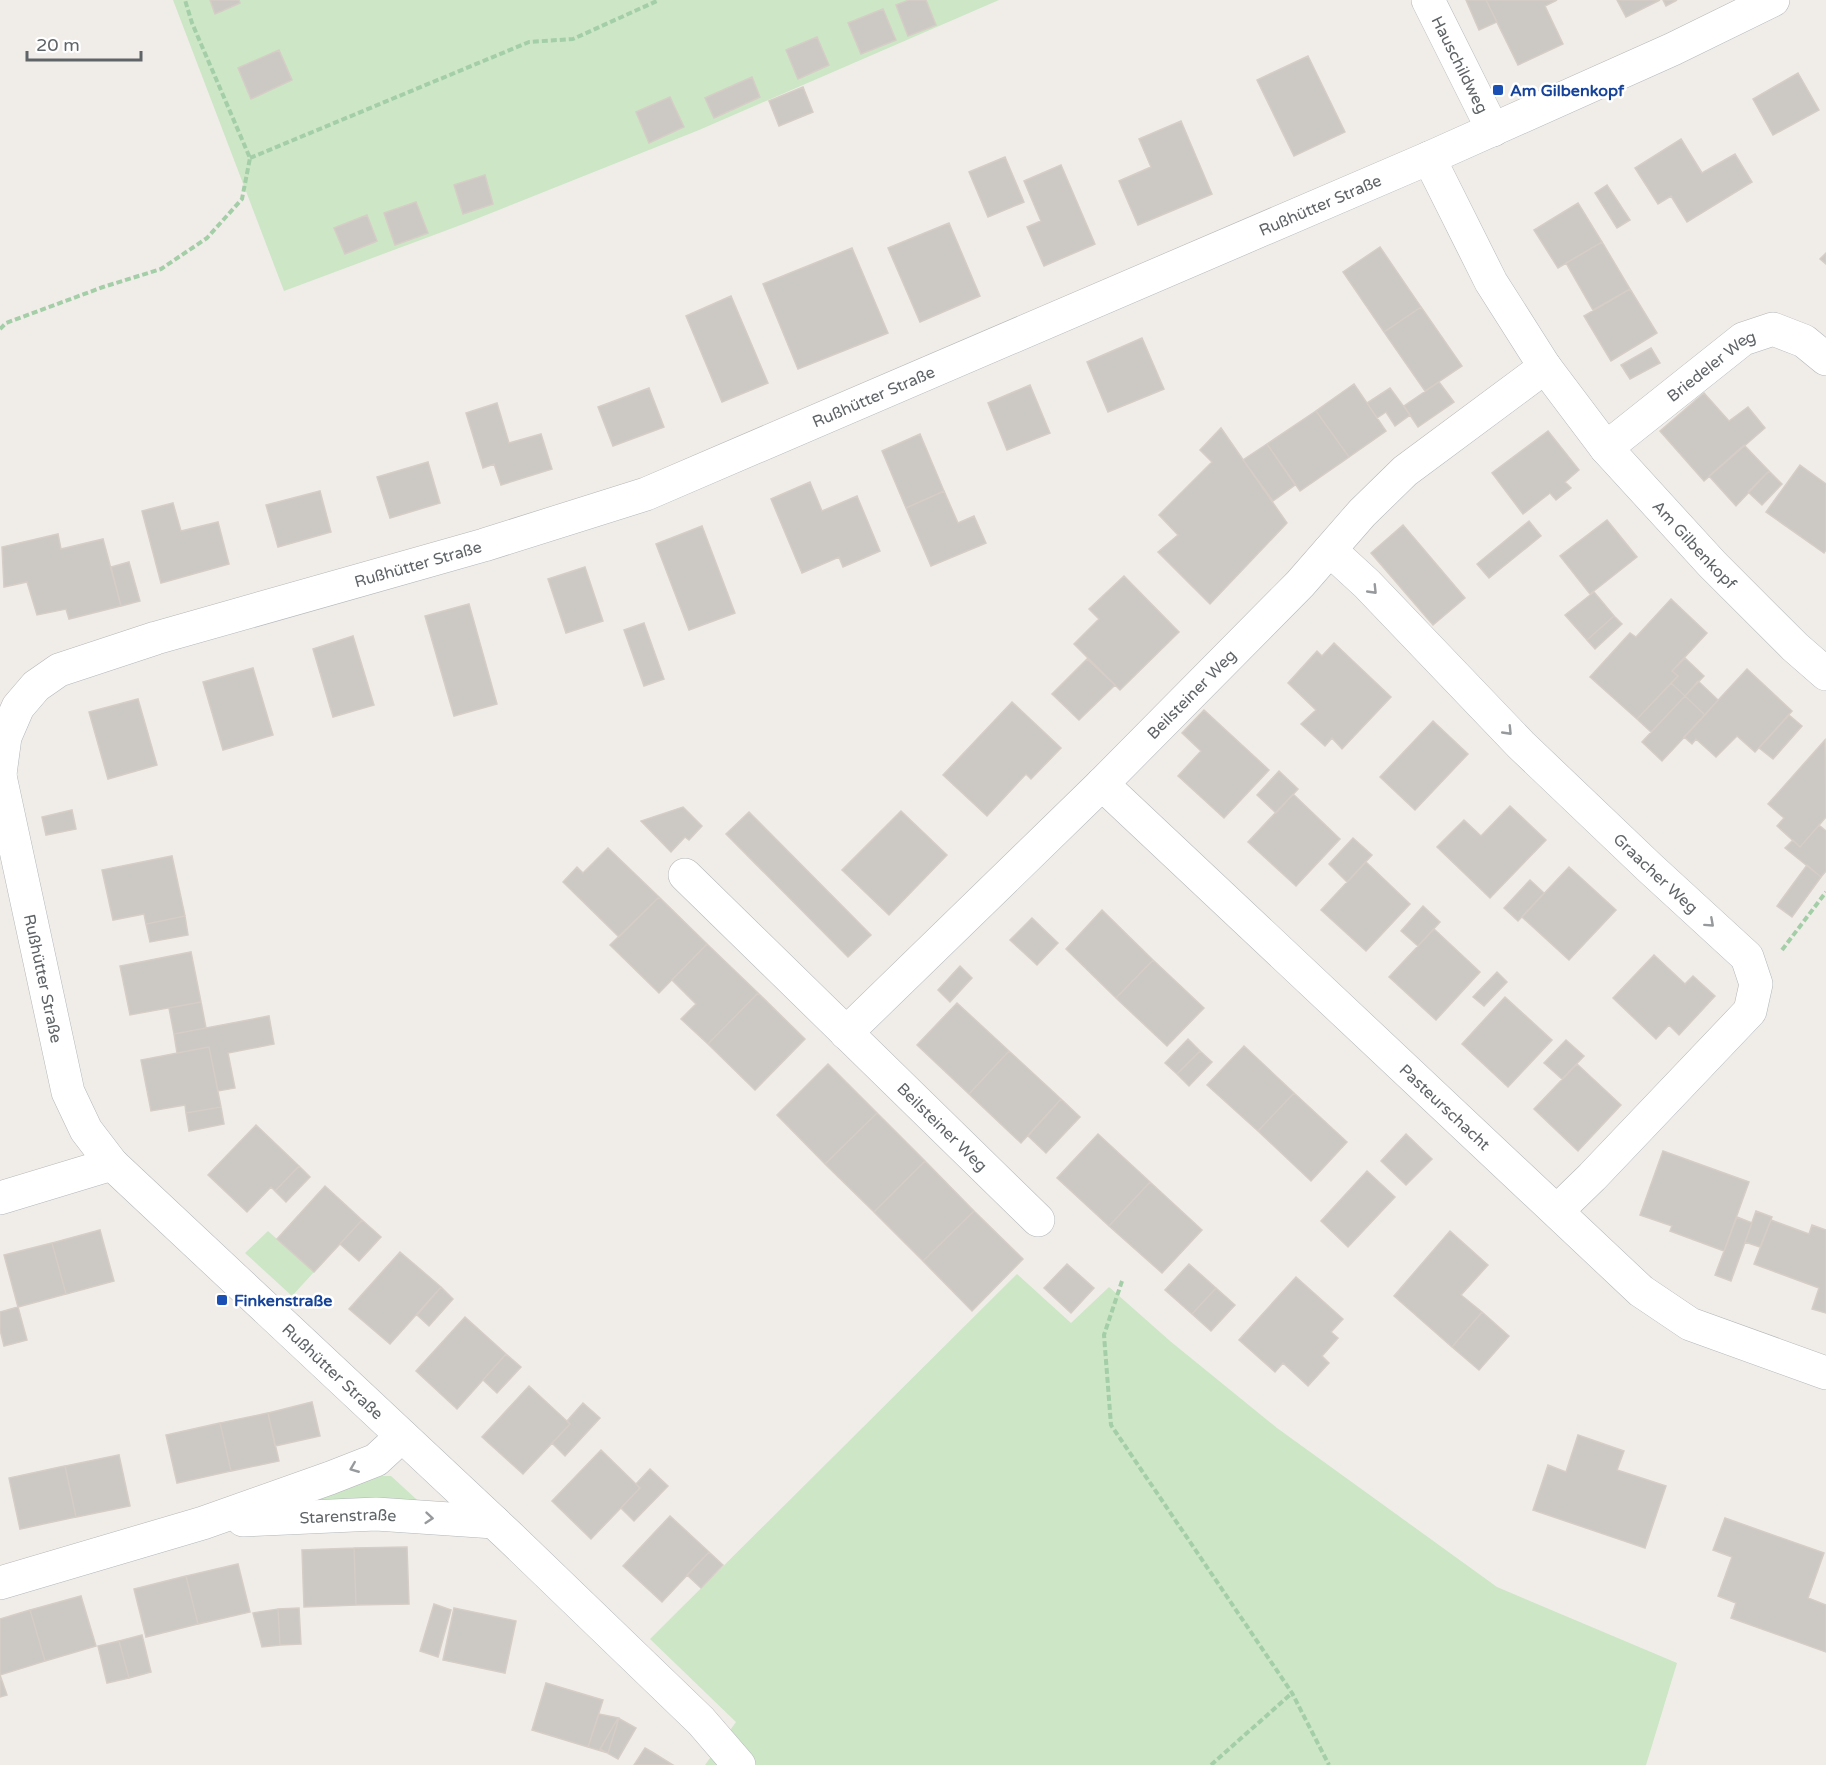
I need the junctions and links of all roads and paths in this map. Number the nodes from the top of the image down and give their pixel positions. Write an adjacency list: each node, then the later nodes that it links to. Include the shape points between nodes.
1 (185, 0): 6 (path)
2 (659, 0): 6 (path, via 573,39 529,42)
3 (1428, 0): 5 (street, Hauschildweg)
4 (1773, 0): 5 (street, Rußhütter Straße)
5 (1493, 130): 7 (street, Rußhütter Straße)
6 (250, 158): 8 (path, via 242,199 207,238 161,269 103,286 6,323)
7 (1429, 158): 10 (street, Am Gilbenkopf, via 1491,282); 14 (street, Rußhütter Straße, via 646,494 484,545 115,650 59,670)
8 (0, 329)
9 (1826, 359): 11 (street, Briedeler Weg, via 1804,341 1773,329 1743,339)
10 (1545, 367): 11 (street, Am Gilbenkopf); 12 (street, Beilsteiner Weg, via 1405,471)
11 (1606, 448): 13 (street, Am Gilbenkopf, via 1712,564)
12 (1330, 550): 16 (street, Beilsteiner Weg); 19 (street, Graacher Weg, one-way to 19, via 1521,745 1747,957)
13 (1826, 674)
14 (9, 706): 15 (street, Rußhütter Straße)
15 (0, 775): 21 (street, Rußhütter Straße, via 68,1092 86,1130)
16 (1102, 784): 20 (street, Beilsteiner Weg); 23 (street, Pasteurschacht)
17 (685, 875): 20 (street, Beilsteiner Weg)
18 (1826, 892): 19 (path)
19 (1753, 997): 23 (street)
20 (846, 1033): 24 (street, Beilsteiner Weg)
21 (112, 1164): 22 (street); 27 (street, Rußhütter Straße)
22 (0, 1198)
23 (1557, 1211): 26 (street, Pasteurschacht, via 1641,1291 1690,1324)
24 (1038, 1220)
25 (1122, 1281): 31 (path, via 1104,1335 1111,1425)
26 (1826, 1373)
27 (402, 1436): 28 (street, Rußhütter Straße); 29 (street, Starenstraße, one-way to 29, via 376,1460)
28 (494, 1522): 29 (street, Starenstraße, one-way to 28, via 376,1515); 32 (street, Rußhütter Straße, via 701,1721)
29 (203, 1523): 30 (street, Starenstraße)
30 (0, 1583)
31 (1292, 1693): 33 (path); 34 (path)
32 (739, 1765)
33 (1211, 1765)
34 (1329, 1765)

